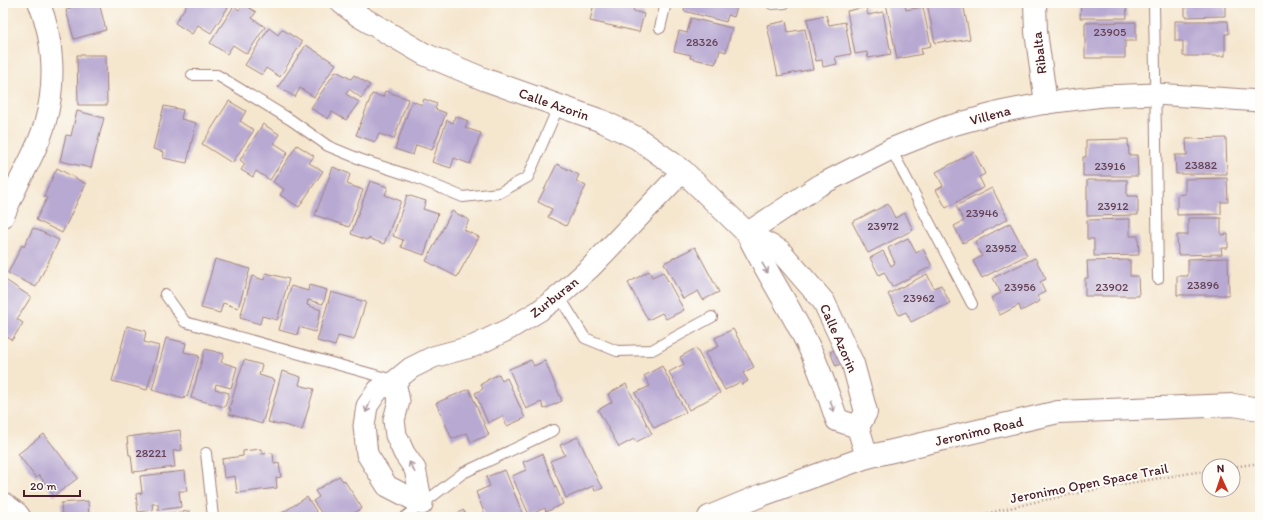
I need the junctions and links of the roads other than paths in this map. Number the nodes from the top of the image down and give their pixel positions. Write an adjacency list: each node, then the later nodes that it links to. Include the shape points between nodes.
1 (39, 3): 16 (street, via 46,19 52,65 51,91 41,135)
2 (342, 3): 13 (street, Calle Azorin, via 424,54 486,80)
3 (666, 3): 8 (lane)
4 (785, 3): 7 (lane)
5 (1035, 3): 12 (street, Ribalta, via 1036,32)
6 (1154, 3): 10 (lane)
7 (772, 4)
8 (660, 28)
9 (192, 75): 13 (lane, via 218,75 328,146 463,197 499,193 528,176)
10 (1156, 94): 11 (street, Villena); 12 (street, Villena, via 1103,96); 18 (lane)
11 (1260, 101)
12 (1046, 103): 14 (street, Villena, via 946,127)
13 (559, 105): 15 (street, Calle Azorin, via 602,121 637,138)
14 (892, 149): 17 (street, Villena, via 820,185); 21 (lane)
15 (682, 171): 17 (street, Calle Azorin); 20 (street, Zurburan, via 591,267)
16 (3, 217)
17 (748, 234): 23 (street, Calle Azorin, via 780,251 824,302); 24 (street, Calle Azorin, one-way to 24)
18 (1158, 278)
19 (165, 294): 25 (lane, via 185,322)
20 (559, 296): 22 (lane, via 585,338 617,351 652,350); 25 (street, Zurburan, via 509,329 474,346 432,357 411,368)
21 (972, 304)
22 (712, 317)
23 (834, 323): 24 (street); 27 (street, Calle Azorin, via 853,364 866,412)
24 (805, 338): 27 (street, Calle Azorin, one-way to 27, via 837,420)
25 (395, 381): 32 (street, one-way to 25, via 415,469 396,435 394,420 399,401); 32 (street, Zurburan, one-way to 32, via 378,390 367,406 364,426 367,454 388,486)
26 (1260, 409): 30 (street, Jeronimo Road, via 1233,405 1058,412)
27 (858, 427): 30 (street)
28 (554, 430): 32 (lane, via 463,472)
29 (206, 453): 34 (lane)
30 (867, 457): 36 (street, Jeronimo Road)
31 (3, 503): 33 (street)
32 (422, 504): 35 (lane)
33 (20, 517)
34 (213, 517)
35 (405, 517)
36 (709, 517)

